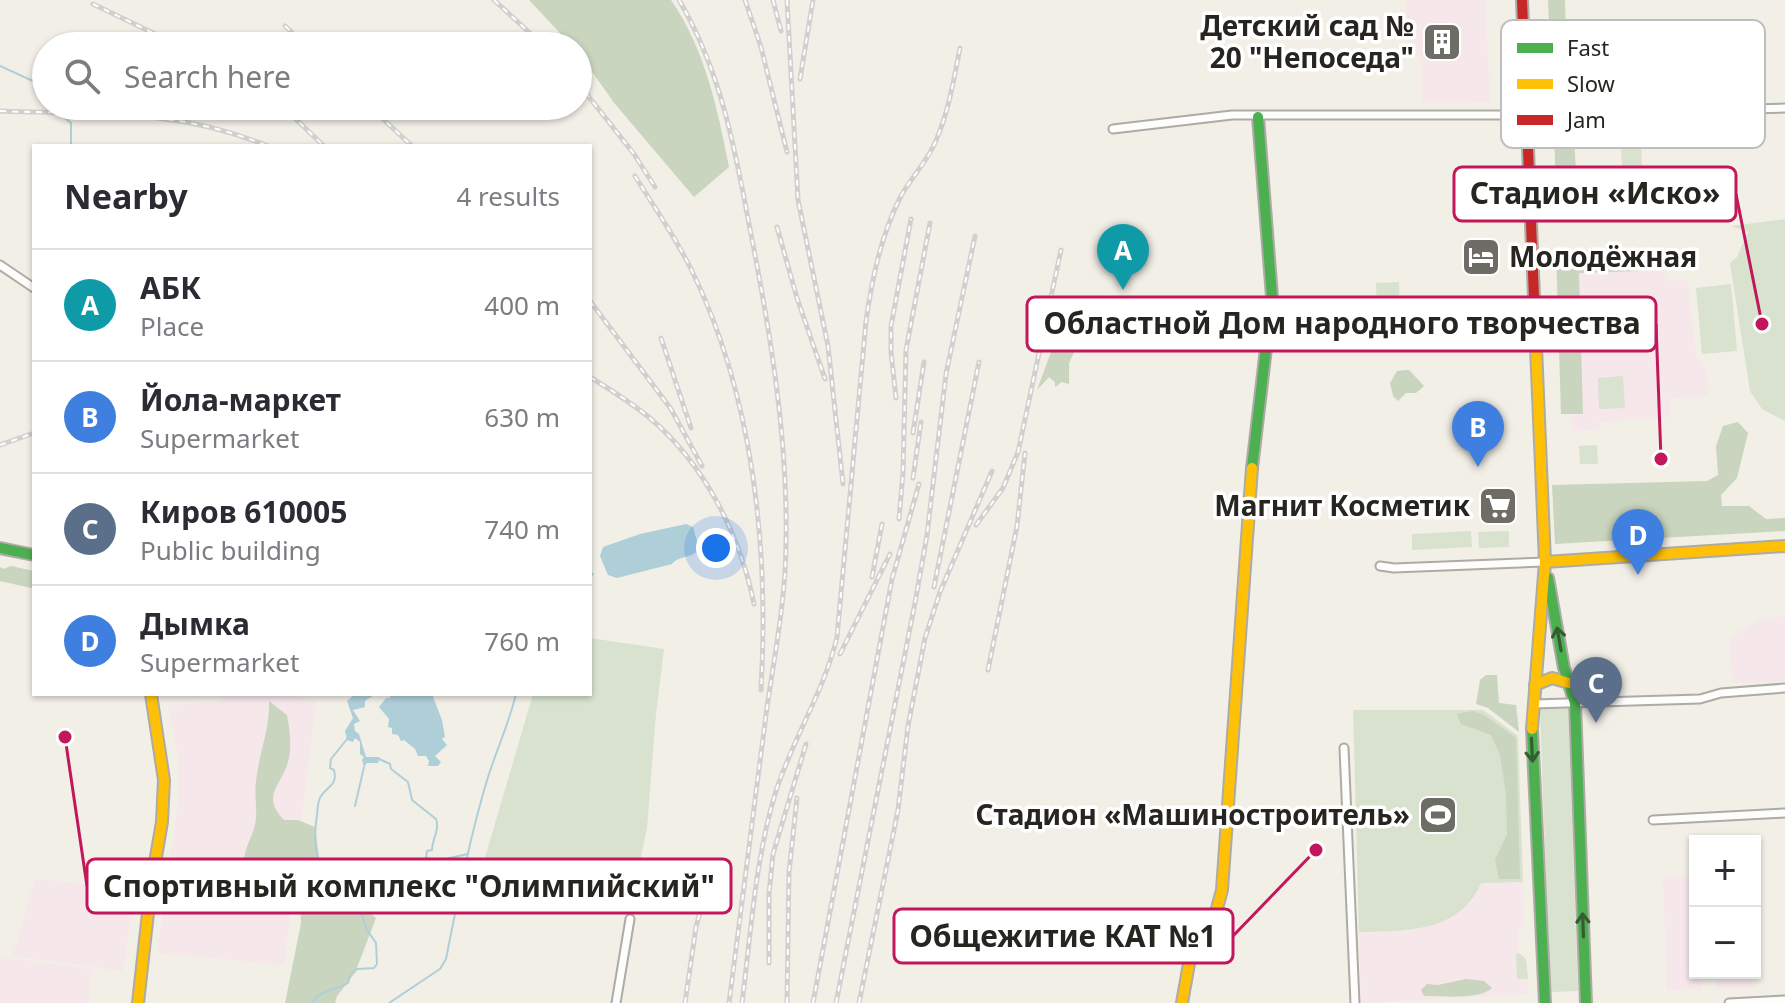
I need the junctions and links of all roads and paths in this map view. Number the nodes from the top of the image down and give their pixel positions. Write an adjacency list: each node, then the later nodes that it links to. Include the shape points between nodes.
1 (1522, 0): 2 (main road)
2 (1523, 20)
3 (1785, 108): 4 (street)
4 (1765, 109)
5 (1501, 115): 6 (street)
6 (1258, 117): 7 (street, via 1232,115); 29 (main road, via 1272,297 1255,433 1222,890 1216,912 1193,941)
7 (1113, 129)
8 (1527, 148): 14 (main road)
9 (0, 265): 10 (street)
10 (32, 287)
11 (1785, 546): 14 (main road)
12 (0, 548): 13 (main road)
13 (32, 555)
14 (1545, 562): 15 (street); 16 (main road, one-way to 14); 17 (main road)
15 (1380, 566)
16 (1569, 683): 17 (main road, via 1550,677); 20 (main road)
17 (1535, 685): 21 (main road)
18 (1785, 688): 20 (street, via 1700,699)
19 (151, 696): 27 (main road, via 164,780)
20 (1575, 703): 21 (street); 32 (main road, one-way to 20)
21 (1533, 704): 31 (main road, one-way to 31)
22 (1344, 748): 30 (street)
23 (1785, 813): 24 (street)
24 (1653, 820)
25 (630, 919): 28 (street)
26 (1785, 1000): 33 (street)
27 (138, 1003)
28 (616, 1003)
29 (1182, 1003)
30 (1355, 1003)
31 (1545, 1003)
32 (1586, 1003)
33 (1729, 1003)

